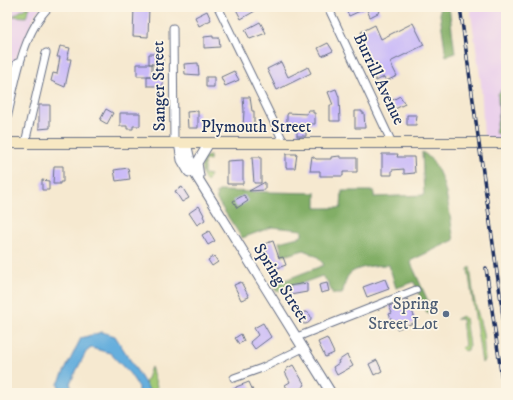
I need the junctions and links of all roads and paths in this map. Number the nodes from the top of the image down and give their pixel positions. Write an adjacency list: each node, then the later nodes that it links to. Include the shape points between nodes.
1 (49, 7): 5 (street, via 36,24)
2 (218, 7): 13 (street)
3 (328, 7): 14 (street, Burrill Avenue)
4 (173, 28): 11 (street, Sanger Street)
5 (29, 40): 7 (street, via 15,67); 8 (street)
6 (46, 53): 10 (street)
7 (7, 96)
8 (7, 119)
9 (7, 143): 10 (main road, Plymouth Street)
10 (25, 143): 11 (main road, Plymouth Street)
11 (180, 143): 12 (main road, Plymouth Street); 16 (street, Spring Street)
12 (209, 143): 13 (main road, Plymouth Street); 16 (street, via 197,163)
13 (284, 143): 14 (main road, Plymouth Street)
14 (392, 143): 15 (main road, Plymouth Street)
15 (506, 143)
16 (202, 187): 18 (street, Spring Street)
17 (416, 290): 18 (street)
18 (297, 337): 19 (street, Spring Street)
19 (303, 348): 20 (street); 21 (street, Spring Street)
20 (234, 378)
21 (331, 393)

